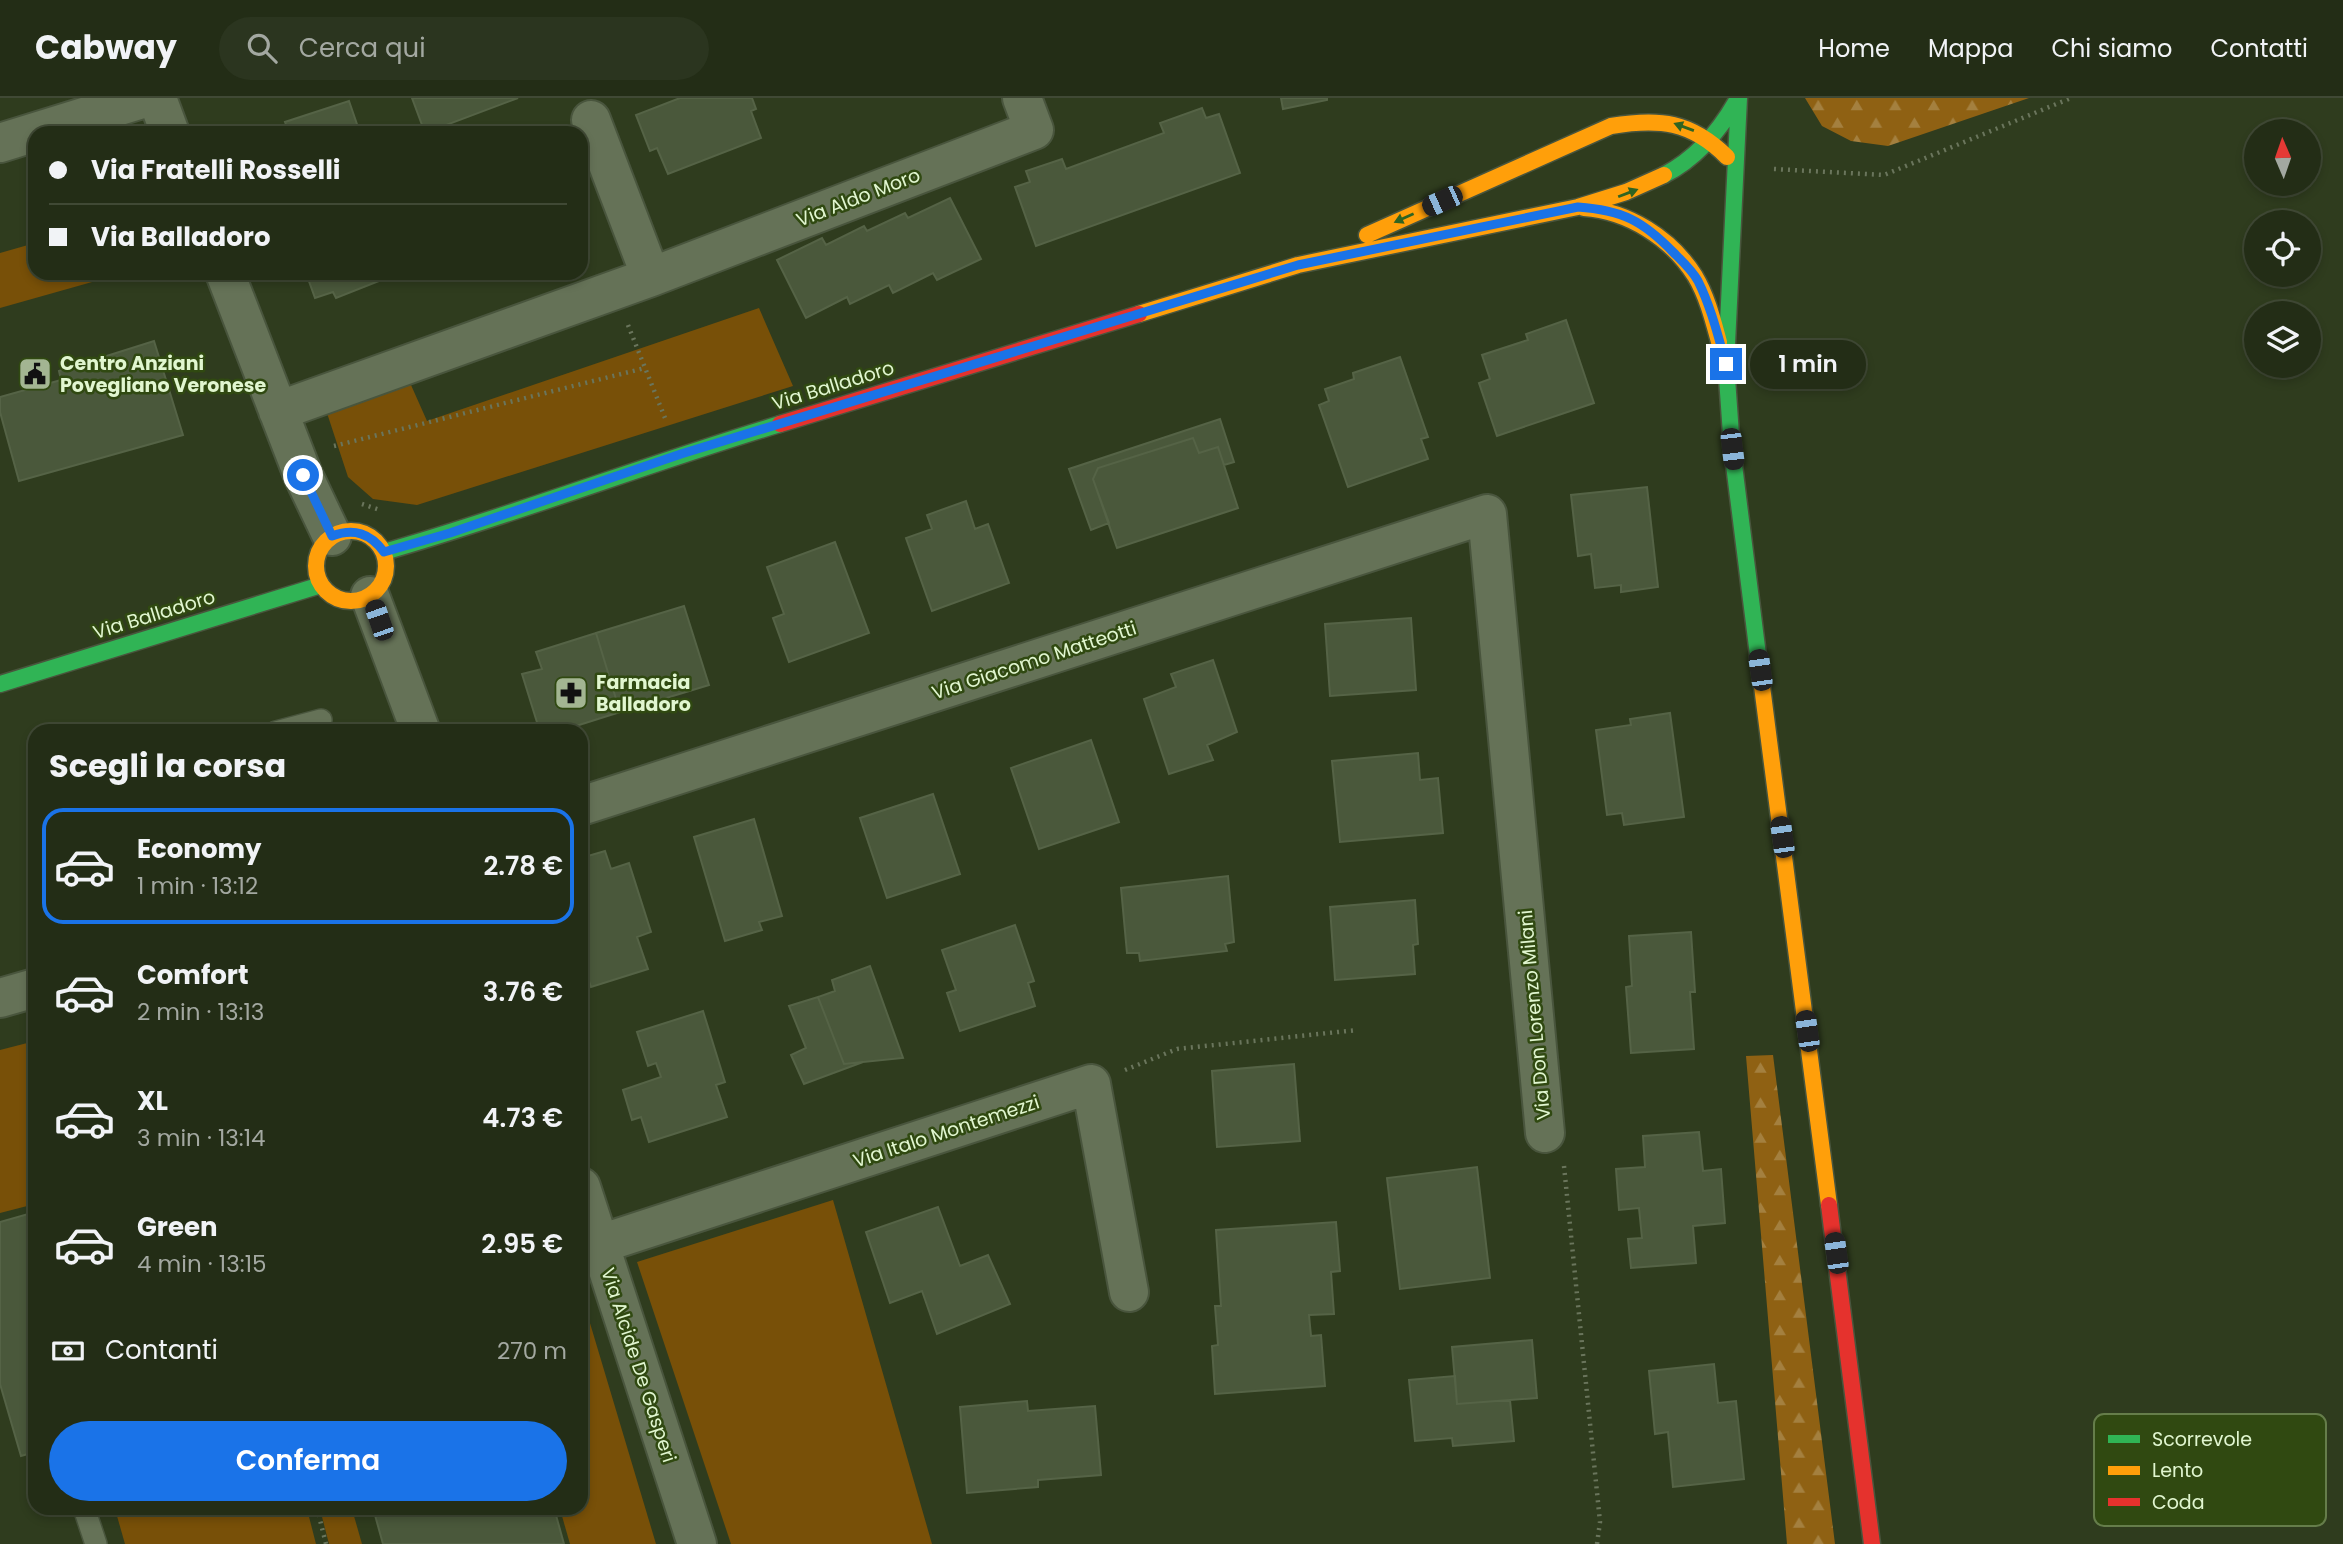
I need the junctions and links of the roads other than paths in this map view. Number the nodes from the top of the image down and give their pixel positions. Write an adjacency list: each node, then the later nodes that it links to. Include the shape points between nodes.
1 (145, 98): 7 (street)
2 (157, 98): 8 (street)
3 (1022, 98): 16 (street, Via Aldo Moro, via 1034,130)
4 (1739, 98): 11 (street, Via Balladoro); 13 (street, Via Balladoro)
5 (1630, 107): 9 (street, Via Balladoro)
6 (591, 120): 16 (street)
7 (53, 126)
8 (167, 126)
9 (1611, 126): 11 (street, Via Balladoro, one-way to 9, via 1690,129 1653,120); 15 (street, Via Balladoro, one-way to 15)
10 (28, 134): 12 (street)
11 (1711, 141): 13 (street, Via Balladoro); 14 (street, Via Balladoro, one-way to 11, via 1652,183 1692,159)
12 (0, 142)
13 (1735, 169): 18 (street)
14 (1578, 207): 15 (street, Via Balladoro); 18 (street, Via Balladoro, via 1630,217 1689,268 1714,322)
15 (1298, 265): 22 (street, Via Balladoro, via 681,454)
16 (651, 276): 19 (street, Via Aldo Moro)
17 (228, 280): 19 (street)
18 (1726, 364): 39 (street, via 1732,449)
19 (278, 411): 21 (street)
20 (1487, 514): 29 (street, Via Giacomo Matteotti); 32 (street, Via Don Lorenzo Milani)
21 (332, 536): 22 (street, via 343,532 367,535); 23 (street, via 318,553)
22 (384, 552): 24 (street, via 385,577)
23 (321, 585): 24 (street, via 337,599 359,601); 25 (street, Via Balladoro)
24 (370, 596): 28 (street)
25 (0, 684)
26 (321, 720): 27 (lane)
27 (306, 724)
28 (418, 724)
29 (588, 804)
30 (28, 990): 31 (street)
31 (0, 998)
32 (1545, 1133)
33 (588, 1207): 34 (street, Via Alcide De Gasperi)
34 (600, 1244): 35 (street, Via Italo Montemezzi, via 1091,1084); 38 (street, Via Alcide De Gasperi)
35 (1129, 1292)
36 (87, 1515): 37 (lane)
37 (96, 1544)
38 (697, 1544)
39 (1871, 1544)

